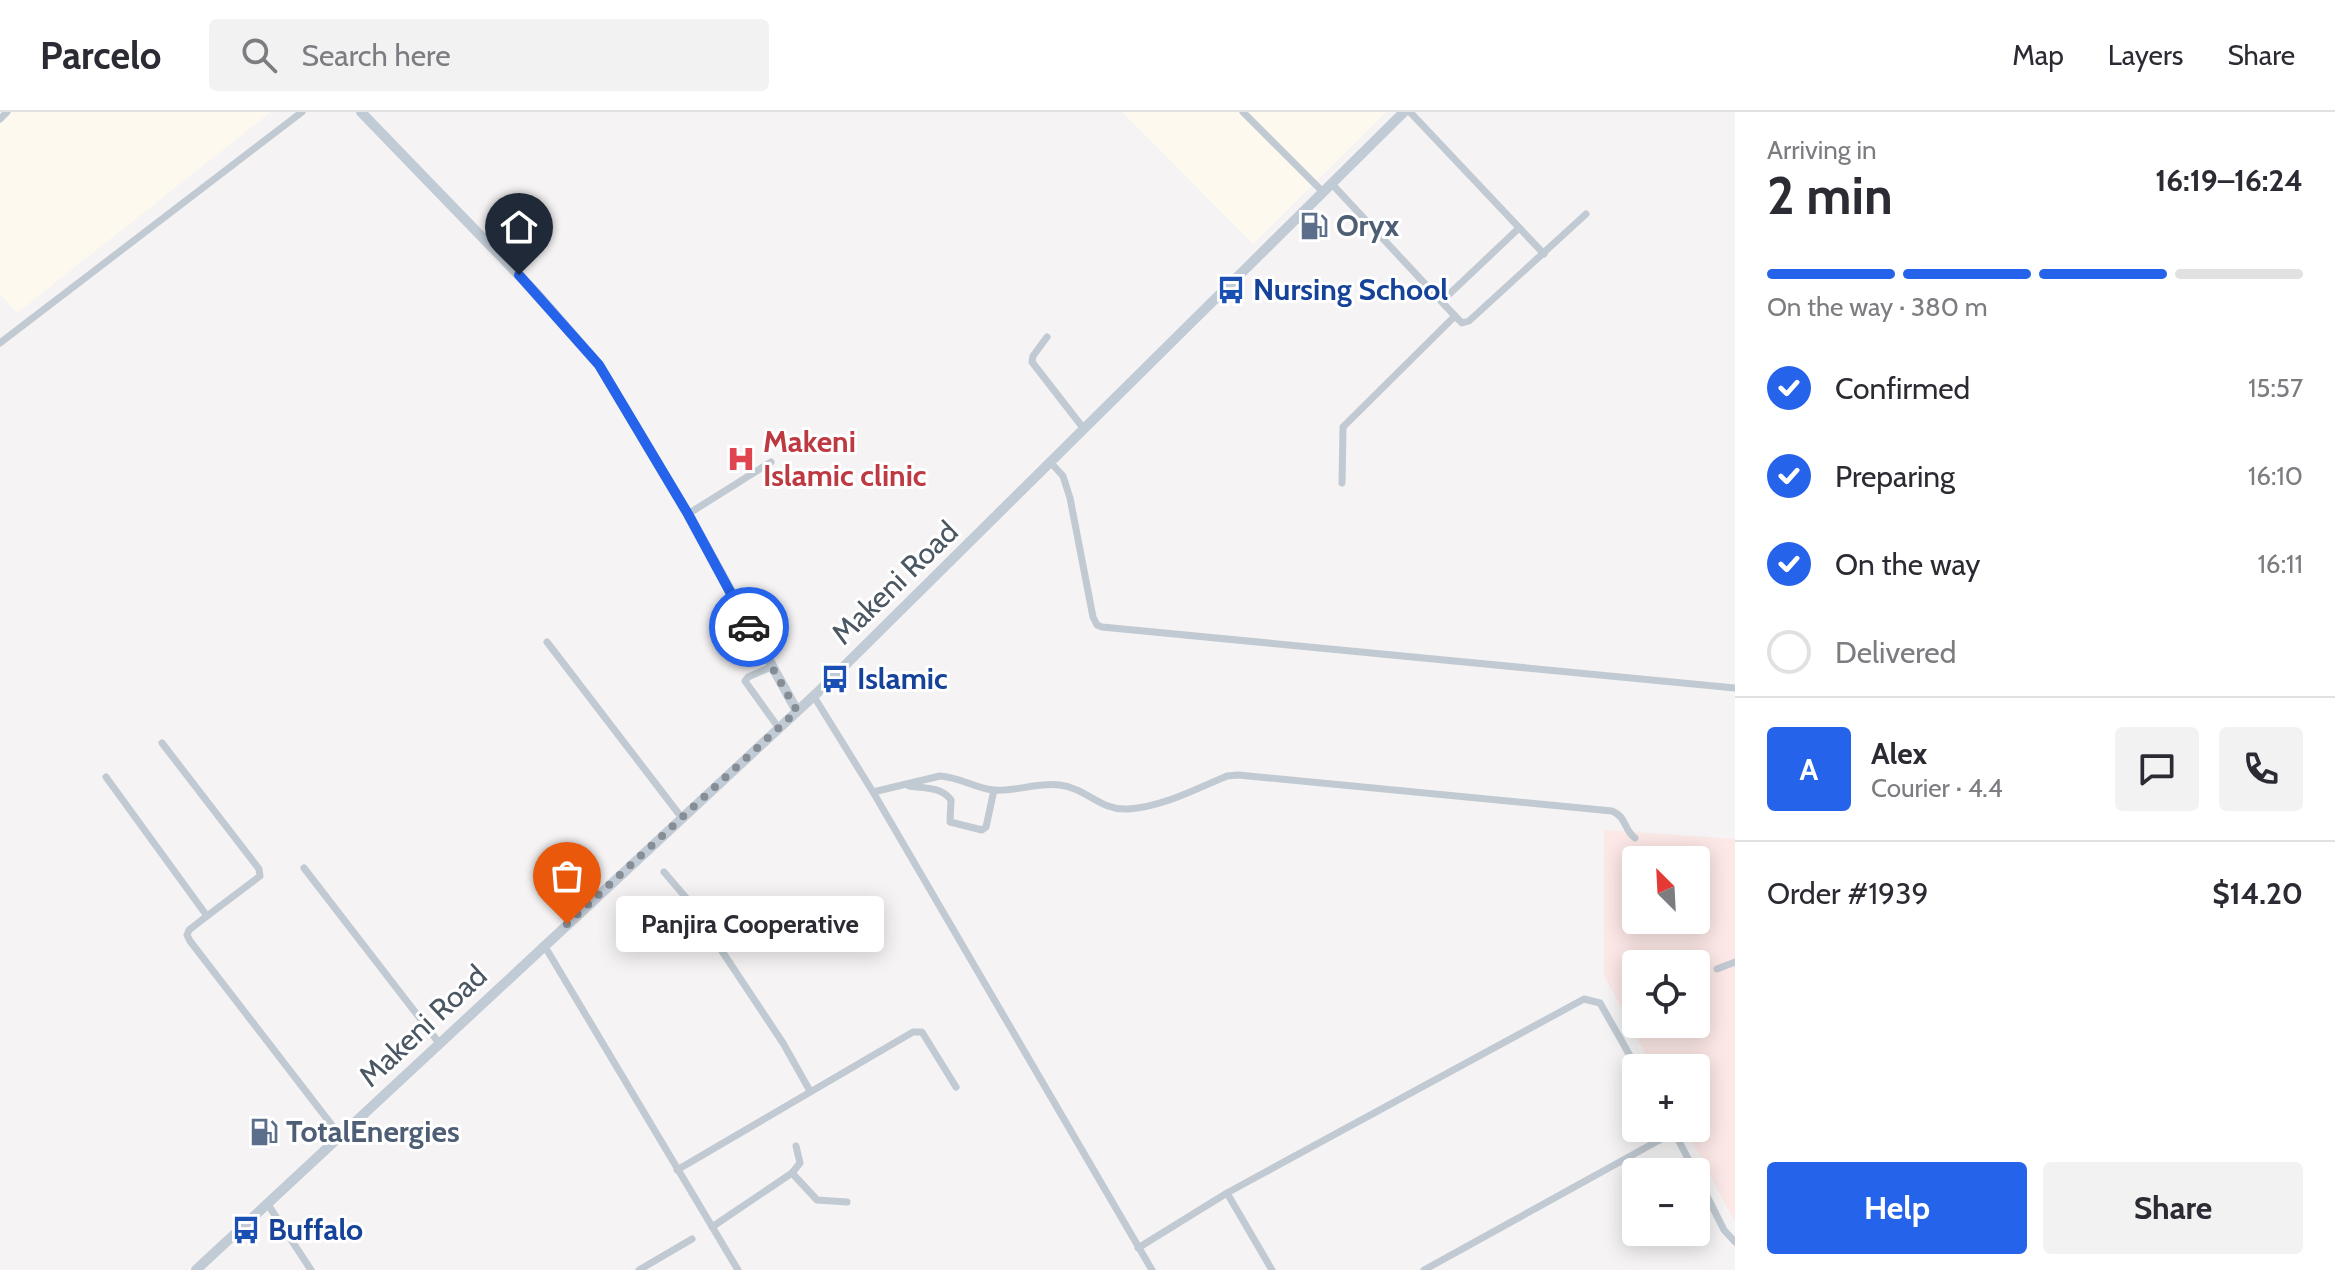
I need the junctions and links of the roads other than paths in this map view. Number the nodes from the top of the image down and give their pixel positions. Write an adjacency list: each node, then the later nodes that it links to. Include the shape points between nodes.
1 (7, 112): 7 (street)
2 (302, 112): 16 (street)
3 (361, 112): 21 (main road, via 599,365)
4 (1243, 112): 9 (street)
5 (1404, 112): 8 (main road, Makeni Road)
6 (1410, 112): 11 (street)
7 (0, 119)
8 (1331, 183): 9 (main road, Makeni Road); 13 (street)
9 (1323, 192): 17 (main road, Makeni Road)
10 (1586, 214): 12 (street)
11 (1519, 228): 12 (street); 13 (street)
12 (1544, 254): 14 (street, via 1469,321 1462,323)
13 (1442, 301): 14 (street)
14 (1455, 316): 20 (street, via 1343,427)
15 (1047, 337): 17 (street, via 1032,362)
16 (0, 343)
17 (1084, 429): 19 (main road, Makeni Road)
18 (771, 462): 21 (street)
19 (1051, 463): 24 (street, via 1068,490 1093,617 1102,627); 25 (main road, Makeni Road)
20 (1342, 483)
21 (688, 514): 23 (main road)
22 (547, 642): 33 (street)
23 (771, 667): 26 (main road); 27 (street, via 745,681)
24 (1735, 688)
25 (813, 695): 26 (main road, Makeni Road); 32 (street)
26 (797, 711): 27 (main road, Makeni Road)
27 (778, 727): 33 (main road, Makeni Road)
28 (162, 743): 37 (street, via 259,869 260,876)
29 (106, 777): 37 (street)
30 (905, 785): 31 (street, via 940,776); 31 (street, via 940,791 951,800 950,822 982,830); 32 (street)
31 (994, 790): 34 (street, via 1062,785 1106,807 1127,809 1238,775 1612,811 1624,818)
32 (873, 792): 57 (street)
33 (682, 818): 38 (main road, Makeni Road)
34 (1635, 838)
35 (304, 868): 41 (street)
36 (664, 872): 44 (street, via 688,900)
37 (207, 916): 45 (street, via 189,930 190,941)
38 (544, 945): 41 (main road, Makeni Road); 48 (street)
39 (1735, 962): 40 (street)
40 (1717, 969)
41 (439, 1043): 45 (main road, Makeni Road)
42 (1629, 1054): 50 (street, via 1600,1003 1584,999)
43 (956, 1087): 44 (street, via 930,1044 913,1032)
44 (810, 1091): 48 (street)
45 (341, 1137): 53 (main road, Makeni Road)
46 (1652, 1142): 64 (street)
47 (796, 1146): 49 (street, via 800,1163)
48 (677, 1170): 54 (street)
49 (792, 1173): 51 (street, via 819,1201); 54 (street)
50 (1227, 1193): 57 (street); 63 (street)
51 (847, 1202)
52 (1710, 1202): 56 (street)
53 (267, 1203): 58 (main road, Makeni Road); 59 (street)
54 (712, 1227): 61 (street)
55 (692, 1239): 60 (street)
56 (1735, 1242)
57 (1138, 1248): 62 (street)
58 (196, 1270)
59 (311, 1270)
60 (639, 1270)
61 (738, 1270)
62 (1152, 1270)
63 (1272, 1270)
64 (1424, 1270)

